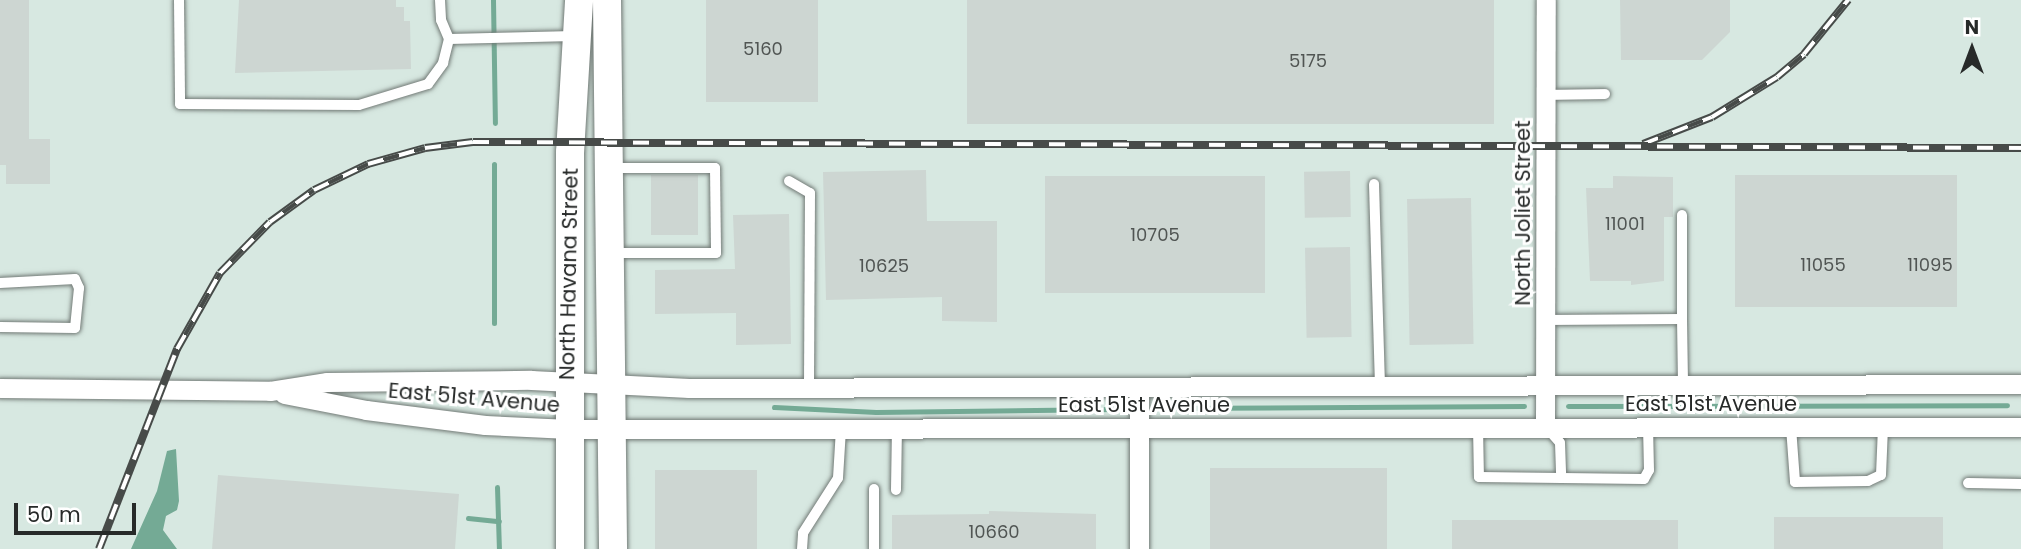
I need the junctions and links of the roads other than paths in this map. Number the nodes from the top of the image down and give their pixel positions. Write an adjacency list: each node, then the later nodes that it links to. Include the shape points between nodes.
1 (179, 0): 7 (lane, via 180,104 359,105 428,85 443,63)
2 (440, 0): 7 (lane, via 441,20)
3 (579, 0): 6 (main road, North Havana Street)
4 (607, 0): 10 (main road, North Havana Street)
5 (1546, 0): 8 (street, North Joliet Street)
6 (578, 36): 7 (lane); 19 (main road, North Havana Street, via 571,143)
7 (449, 39)
8 (1546, 94): 9 (lane); 17 (street, North Joliet Street)
9 (1605, 94)
10 (610, 168): 14 (main road, North Havana Street); 14 (lane, via 715,168 716,253)
11 (789, 181): 27 (lane, via 810,193)
12 (1374, 184): 24 (lane)
13 (1682, 215): 16 (lane)
14 (610, 253): 21 (main road, North Havana Street)
15 (0, 283): 18 (lane, via 75,279 79,288 75,328)
16 (1682, 319): 17 (lane); 23 (lane)
17 (1545, 320): 22 (street, North Joliet Street)
18 (0, 327)
19 (568, 382): 21 (street, East 51st Avenue); 28 (street, East 51st Avenue, via 327,382); 36 (main road, North Havana Street)
20 (2021, 384): 23 (street, East 51st Avenue)
21 (611, 385): 27 (street, East 51st Avenue); 37 (main road, North Havana Street)
22 (1545, 385): 23 (street, East 51st Avenue); 24 (street, East 51st Avenue); 29 (street, North Joliet Street)
23 (1683, 385)
24 (1380, 386): 25 (street, East 51st Avenue)
25 (1139, 387): 27 (street, East 51st Avenue); 35 (street)
26 (0, 388): 28 (street, East 51st Avenue)
27 (809, 388)
28 (270, 391): 36 (street, East 51st Avenue, via 379,412)
29 (1545, 426): 30 (street, East 51st Avenue); 31 (street, East 51st Avenue); 40 (lane, via 1560,443)
30 (1647, 426): 32 (street, East 51st Avenue); 40 (lane, via 1649,470 1644,479)
31 (1478, 427): 35 (street, East 51st Avenue); 40 (lane, via 1479,477)
32 (1791, 427): 33 (street, East 51st Avenue); 33 (lane, via 1795,482 1868,481 1881,475)
33 (1883, 427): 34 (street, East 51st Avenue)
34 (2021, 427)
35 (1139, 428): 39 (street, East 51st Avenue); 49 (street)
36 (569, 429): 37 (street, East 51st Avenue); 45 (main road, North Havana Street)
37 (611, 429): 38 (street, East 51st Avenue); 46 (main road, North Havana Street)
38 (841, 429): 39 (street, East 51st Avenue); 47 (lane, via 838,478 803,533)
39 (897, 429): 44 (lane)
40 (1561, 478)
41 (1968, 483): 42 (lane)
42 (2021, 484)
43 (874, 489): 48 (lane)
44 (896, 490)
45 (570, 549)
46 (612, 549)
47 (802, 549)
48 (874, 549)
49 (1139, 549)

